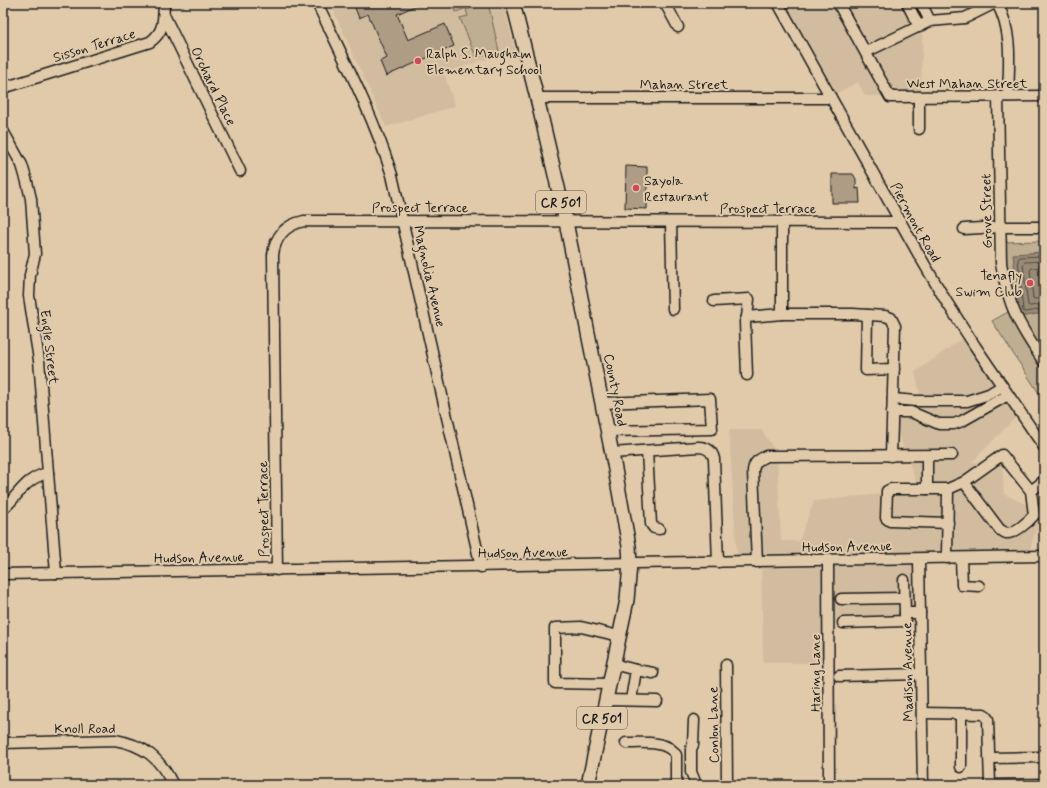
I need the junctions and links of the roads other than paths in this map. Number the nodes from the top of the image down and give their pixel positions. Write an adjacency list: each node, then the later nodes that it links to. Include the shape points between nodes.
1 (317, 3): 24 (street, Magnolia Avenue, via 377,131 392,175)
2 (513, 3): 19 (main road, County Road / CR 501)
3 (665, 3): 11 (street)
4 (778, 3): 20 (street, Piermont Road)
5 (838, 3): 13 (street)
6 (907, 3): 12 (street)
7 (921, 3): 10 (street)
8 (996, 3): 10 (street, via 965,18); 16 (street, via 1006,24 1009,39)
9 (163, 8): 14 (street, Sisson Terrace, via 163,25 150,42); 23 (street, Orchard Place)
10 (930, 21): 12 (street)
11 (678, 27)
12 (919, 27): 13 (street)
13 (866, 52): 18 (street, West Mahan Street, via 890,97)
14 (3, 88)
15 (998, 96): 16 (street, West Mahan Street); 18 (street, West Mahan Street); 29 (street, Grove Street)
16 (1008, 96): 17 (street, West Mahan Street)
17 (1044, 96)
18 (919, 97): 21 (street)
19 (537, 98): 20 (street, Mahan Street); 25 (main road, County Road / CR 501)
20 (831, 98): 28 (street, Piermont Road)
21 (919, 129)
22 (3, 131): 53 (street, Engle Street, via 22,166 31,199 35,254 29,296 40,360)
23 (240, 170)
24 (403, 220): 25 (street, Prospect Terrace); 70 (street, Magnolia Avenue); 71 (street, Prospect Terrace, via 304,221 288,227 277,239 274,247)
25 (566, 222): 26 (street, Prospect Terrace); 43 (main road, County Road / CR 501)
26 (671, 222): 27 (street, Prospect Terrace); 33 (street)
27 (782, 222): 28 (street, Prospect Terrace); 34 (street)
28 (900, 222): 40 (street, Piermont Road, via 946,301)
29 (1000, 226): 30 (street); 31 (street); 37 (street, Grove Street, via 1001,263 1010,302 1025,335)
30 (1044, 226)
31 (964, 229)
32 (714, 301): 36 (street, via 749,299)
33 (673, 309)
34 (782, 314): 35 (street); 36 (street)
35 (867, 315): 38 (street, via 891,318 895,326); 38 (street, via 866,370)
36 (747, 317): 39 (street)
37 (1042, 356)
38 (894, 369): 41 (street)
39 (747, 376)
40 (1005, 391): 42 (street, via 966,401); 45 (street, via 954,424 939,424); 47 (street, Piermont Road)
41 (893, 399): 42 (street); 44 (street)
42 (931, 401): 45 (street)
43 (602, 403): 46 (main road, County Road / CR 501); 46 (street, via 710,399 712,429)
44 (892, 412): 45 (street, via 912,412); 51 (street)
45 (924, 418)
46 (608, 431): 49 (main road, County Road / CR 501)
47 (1044, 447)
48 (647, 450): 49 (street); 61 (street, via 654,478 651,524); 67 (street, via 703,447 711,451)
49 (612, 453): 69 (main road, County Road / CR 501)
50 (952, 455): 52 (street)
51 (891, 456): 52 (street); 68 (street, via 766,456 757,460 753,470)
52 (927, 456): 56 (street)
53 (48, 473): 59 (street, via 31,479); 72 (street, Engle Street)
54 (964, 482): 57 (street); 58 (street, via 1002,455); 58 (street, via 1000,530 1006,533 1012,532 1034,515)
55 (1044, 482): 58 (street)
56 (927, 489): 57 (street); 60 (street, via 887,491 886,518 890,521)
57 (948, 489): 60 (street)
58 (1030, 491)
59 (3, 509)
60 (948, 523): 63 (street)
61 (659, 529)
62 (1044, 556): 64 (street, Hudson Avenue)
63 (947, 558): 64 (street, Hudson Avenue); 65 (street, Hudson Avenue)
64 (961, 558): 75 (street, via 962,585)
65 (919, 559): 66 (street, Hudson Avenue); 79 (street, Madison Avenue)
66 (828, 560): 68 (street, Hudson Avenue); 106 (street, Haring Lane)
67 (718, 562): 68 (street, Hudson Avenue); 69 (street, Hudson Avenue)
68 (757, 562)
69 (630, 564): 70 (street, Hudson Avenue); 81 (main road, County Road / CR 501, via 629,585)
70 (480, 567): 71 (street, Hudson Avenue)
71 (277, 570): 72 (street, Hudson Avenue)
72 (56, 573): 73 (street, Hudson Avenue)
73 (3, 574)
74 (904, 580): 76 (street)
75 (979, 586)
76 (904, 598): 77 (street); 78 (street)
77 (841, 599)
78 (905, 613): 79 (street); 80 (street, via 905,621)
79 (920, 613): 86 (street, Madison Avenue)
80 (843, 623)
81 (619, 636): 82 (main road, County Road / CR 501); 88 (street, via 580,628 555,628 555,683)
82 (613, 664): 84 (street); 88 (main road, County Road / CR 501)
83 (726, 665): 105 (street, Conlon Lane)
84 (636, 670): 85 (street); 90 (street)
85 (653, 673)
86 (921, 674): 87 (street); 92 (street, Madison Avenue)
87 (839, 676)
88 (609, 684): 89 (main road, County Road / CR 501)
89 (606, 700): 90 (street); 103 (main road, County Road / CR 501)
90 (631, 700): 91 (street)
91 (658, 701)
92 (922, 713): 93 (street); 107 (street, Madison Avenue)
93 (961, 714): 98 (street, via 984,714 988,719); 99 (street)
94 (694, 720): 100 (street, via 691,749 691,772)
95 (3, 743): 102 (street, Knoll Road, via 114,740 128,742 152,755 164,768)
96 (626, 743): 104 (street, via 656,744 672,750 676,755)
97 (1044, 757): 98 (street)
98 (989, 758): 108 (street)
99 (961, 767)
100 (694, 782)
101 (1044, 784): 109 (street)
102 (172, 785)
103 (588, 785)
104 (676, 785)
105 (727, 785)
106 (829, 785)
107 (923, 785)
108 (990, 785)
109 (996, 785)

